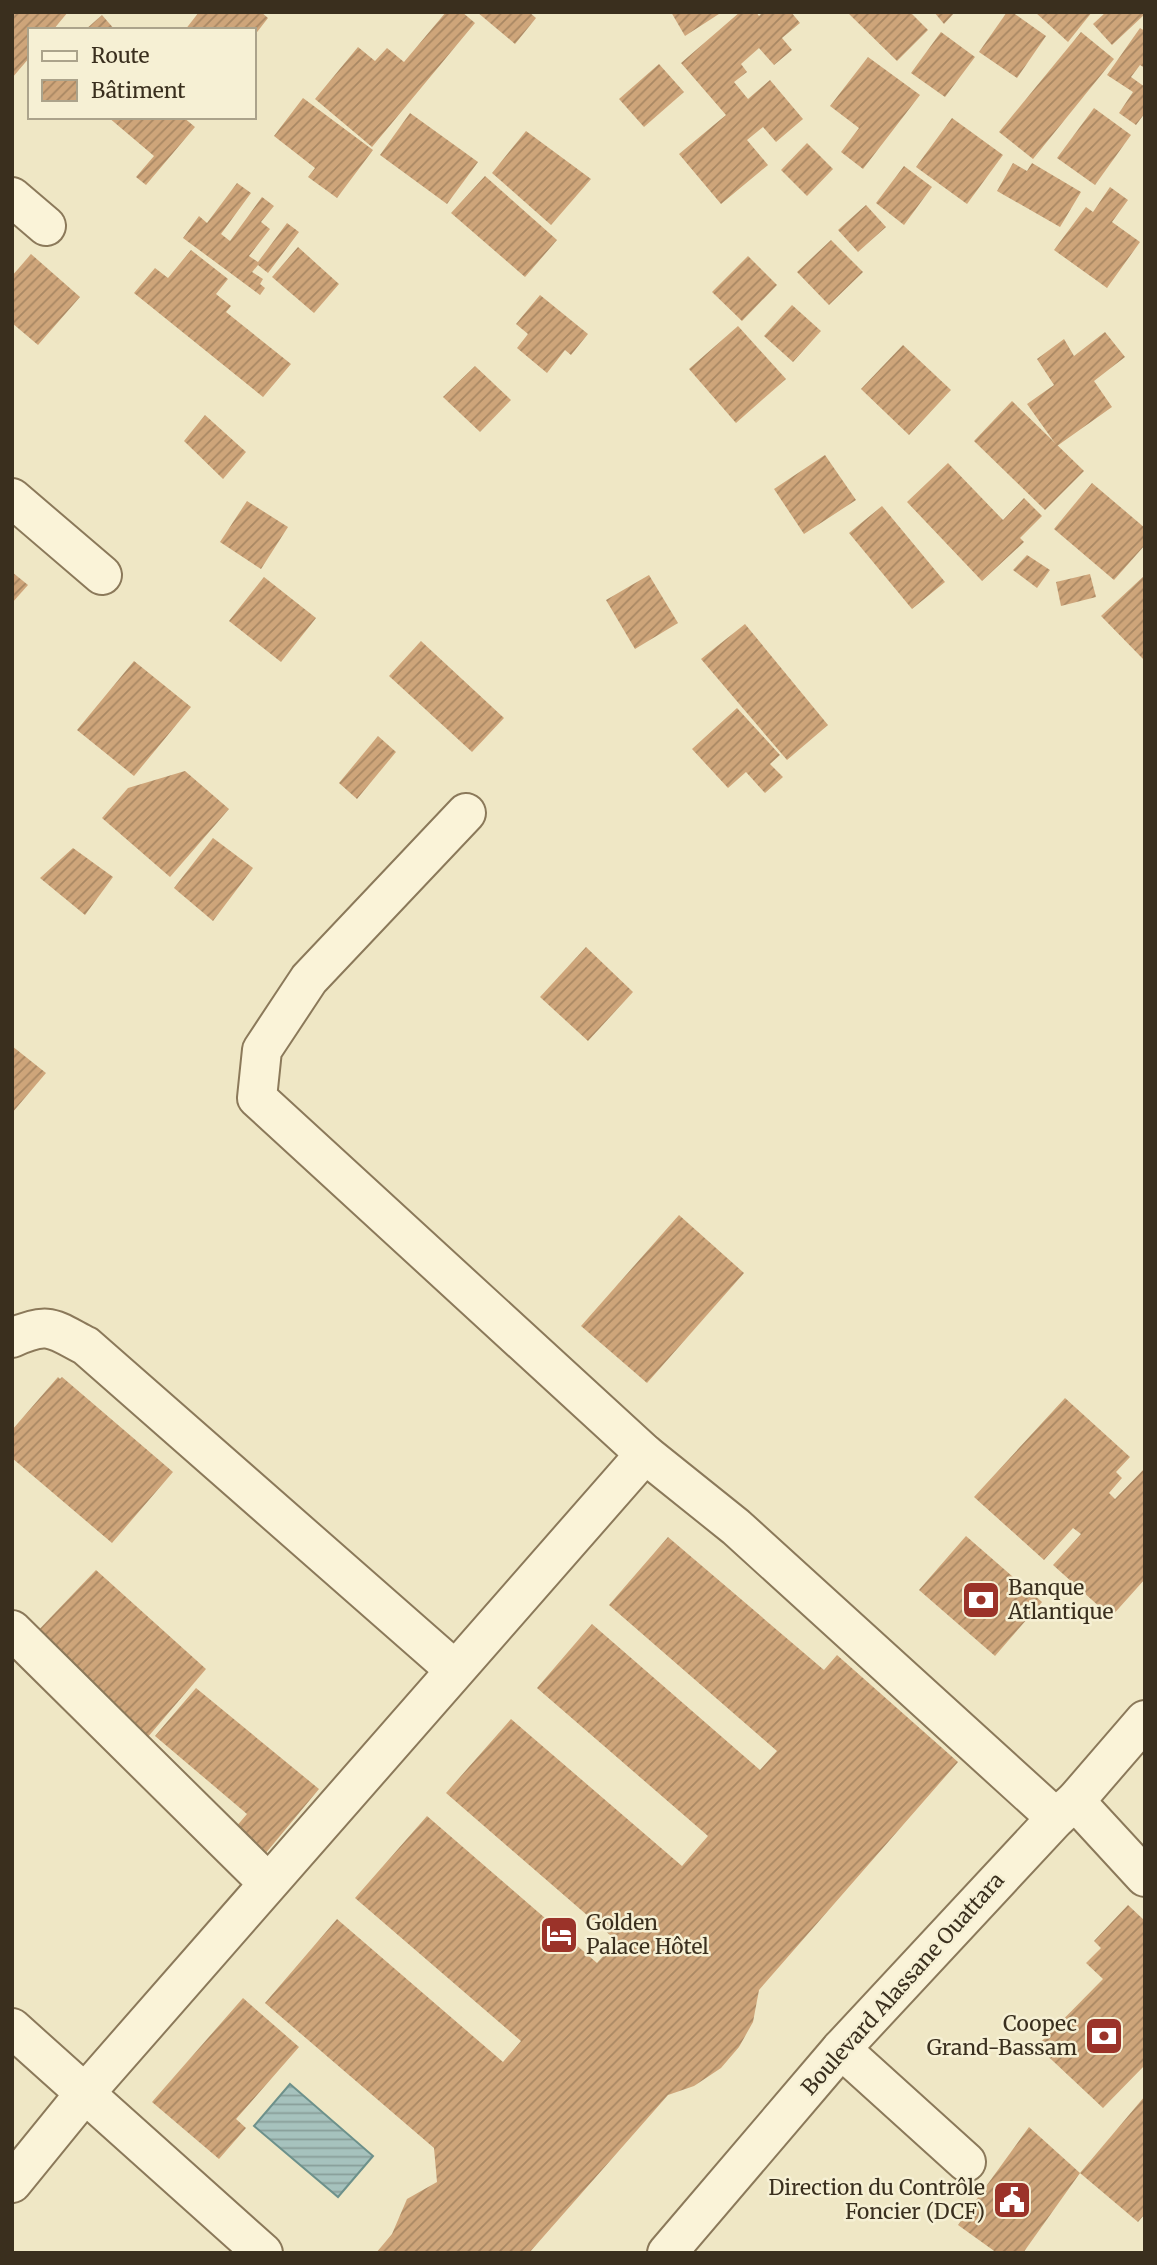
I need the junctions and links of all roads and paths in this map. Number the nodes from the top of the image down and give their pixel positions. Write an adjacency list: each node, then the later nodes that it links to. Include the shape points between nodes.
1 (12, 197): 2 (street)
2 (46, 226)
3 (12, 498): 4 (street)
4 (102, 575)
5 (466, 813): 7 (street, via 309,979 262,1050 257,1098)
6 (12, 1338): 9 (street, via 34,1328 52,1329 86,1346)
7 (645, 1454): 9 (street); 11 (street)
8 (12, 1630): 13 (street)
9 (455, 1670): 13 (street)
10 (1145, 1720): 11 (street, Boulevard Alassane Ouattara)
11 (1066, 1809): 12 (street); 15 (street, Boulevard Alassane Ouattara)
12 (1145, 1877)
13 (268, 1883): 16 (street)
14 (12, 2028): 16 (street)
15 (841, 2049): 17 (street); 20 (street, Boulevard Alassane Ouattara)
16 (86, 2092): 18 (street); 19 (street)
17 (966, 2162)
18 (12, 2183)
19 (263, 2253)
20 (667, 2253)

